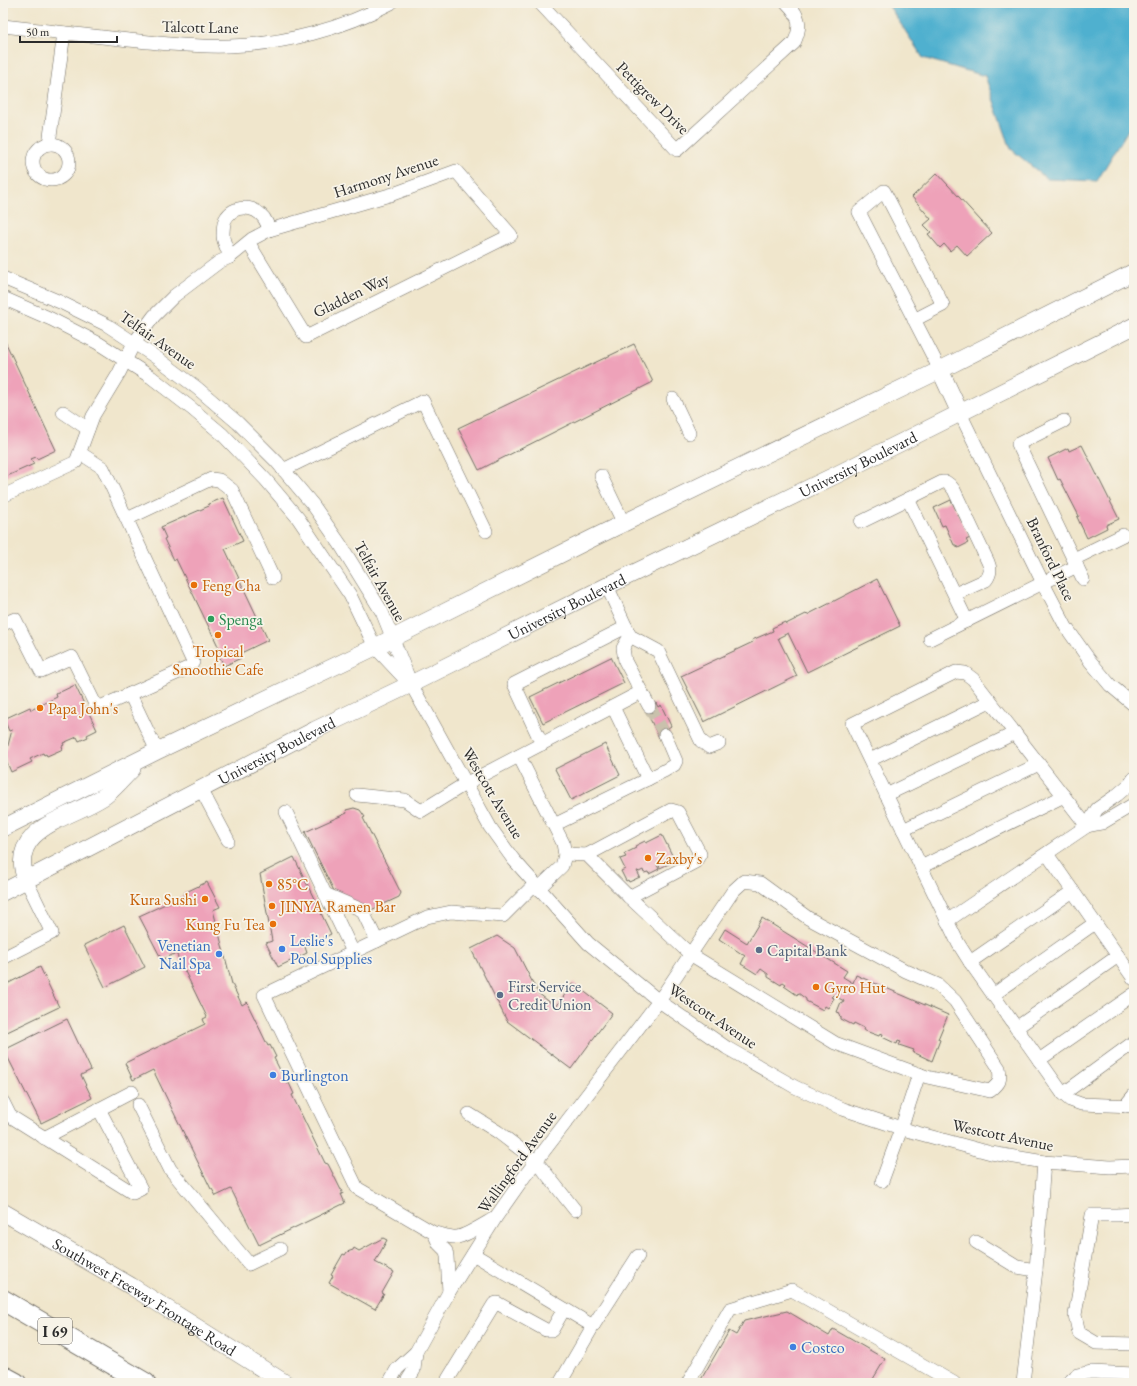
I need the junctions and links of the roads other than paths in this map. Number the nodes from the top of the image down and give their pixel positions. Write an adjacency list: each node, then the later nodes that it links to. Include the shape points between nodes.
1 (391, 3): 5 (street, Talcott Lane, via 330,29 281,41 229,46 177,45)
2 (540, 3): 3 (street, Pettigrew Drive, via 677,150 794,43 799,22 794,10)
3 (787, 3)
4 (3, 26): 5 (street, Talcott Lane)
5 (64, 33): 6 (street)
6 (49, 144)
7 (269, 230): 8 (street, Harmony Avenue, via 393,194 456,171); 9 (street, Harmony Avenue); 10 (street, via 264,218 255,210 247,207 232,213 226,219 223,238)
8 (511, 235): 9 (street, Gladden Way, via 306,337)
9 (248, 242): 10 (street, Harmony Avenue)
10 (230, 257): 16 (street, Harmony Avenue, via 219,262 174,296 154,316)
11 (1134, 272): 18 (main road)
12 (3, 278): 16 (street, Telfair Avenue, via 60,302)
13 (3, 298): 17 (street, Telfair Avenue, via 51,319)
14 (914, 320): 14 (street, via 859,212 884,191 943,305); 18 (street)
15 (1134, 326): 21 (main road, University Boulevard)
16 (134, 343): 17 (street, Harmony Avenue); 26 (street, Telfair Avenue, via 203,393 238,423)
17 (125, 360): 23 (street, Harmony Avenue); 46 (street, Telfair Avenue, via 151,377 222,434 266,480 320,549 350,595)
18 (940, 370): 21 (main road); 32 (main road)
19 (673, 399): 24 (street)
20 (63, 412): 23 (street)
21 (960, 413): 38 (street, Branford Place); 39 (main road, University Boulevard)
22 (1064, 421): 35 (street, via 1018,444)
23 (88, 429): 25 (street, Harmony Avenue)
24 (689, 433)
25 (80, 453): 28 (street, via 76,462); 30 (street, via 103,468)
26 (283, 470): 33 (street, via 423,401); 44 (street, Telfair Avenue, via 313,505 340,544 382,612)
27 (601, 476): 32 (street)
28 (3, 496)
29 (908, 499): 31 (street); 40 (street); 40 (street, via 937,484 946,482 950,485 990,567 986,580)
30 (127, 518): 36 (street, via 211,479 220,480 232,490); 49 (street, via 193,662 190,667)
31 (860, 522)
32 (624, 524): 44 (main road)
33 (486, 531)
34 (1123, 535): 35 (street)
35 (1075, 563): 37 (street); 38 (street)
36 (273, 578)
37 (1083, 578)
38 (1043, 583): 41 (street); 51 (street, Branford Place, via 1066,627 1090,661 1110,685)
39 (607, 586): 43 (street); 47 (main road, University Boulevard)
40 (955, 594): 41 (street)
41 (967, 620): 45 (street)
42 (3, 624): 49 (street, via 14,619 41,671 72,657 96,706 100,707)
43 (628, 631): 48 (street, via 624,648 625,661); 56 (street, via 658,650 701,741 709,747); 57 (street, via 514,684)
44 (392, 638): 46 (main road); 47 (street, Telfair Avenue)
45 (930, 639)
46 (375, 647): 47 (street, Telfair Avenue); 58 (main road)
47 (411, 684): 65 (street, Westcott Avenue); 66 (main road, University Boulevard)
48 (641, 692): 52 (street); 53 (street)
49 (130, 694): 58 (street)
50 (990, 701): 54 (street); 61 (street); 61 (street, via 973,679 965,673 956,672 852,724)
51 (1134, 705)
52 (650, 706)
53 (613, 707): 57 (street); 63 (street)
54 (1015, 733): 62 (street); 68 (street)
55 (664, 735): 63 (street, via 676,761 674,765)
56 (719, 743)
57 (542, 744): 59 (street)
58 (157, 751): 60 (main road)
59 (519, 756): 65 (street); 72 (street)
60 (142, 759): 74 (main road); 81 (main road, via 106,794 34,834 23,853 23,872)
61 (870, 760): 68 (street)
62 (1039, 764): 69 (street); 75 (street)
63 (648, 779): 72 (street)
64 (1133, 783): 73 (street, via 1097,809)
65 (466, 784): 67 (street, via 421,811 405,800); 82 (street, Westcott Avenue, via 490,827)
66 (201, 789): 76 (street); 81 (main road, University Boulevard)
67 (357, 795)
68 (886, 795): 75 (street)
69 (1064, 796): 73 (street); 80 (street)
70 (1134, 804): 73 (street, via 1102,823)
71 (286, 812): 85 (street)
72 (554, 825): 77 (street, via 563,843)
73 (1087, 826): 78 (street)
74 (3, 828)
75 (903, 830): 80 (street)
76 (228, 840)
77 (565, 854): 79 (street); 82 (street, via 562,866)
78 (1046, 854): 83 (street); 87 (street)
79 (587, 855): 86 (street); 86 (street, via 671,810 678,812 700,854 695,862)
80 (921, 867): 87 (street)
81 (26, 880): 84 (main road, University Boulevard); 93 (street, via 52,933)
82 (536, 886): 89 (street, via 503,916 451,912 428,917); 98 (street, Westcott Avenue, via 588,943)
83 (1073, 891): 88 (street); 94 (street)
84 (3, 892)
85 (325, 894): 89 (street, via 362,910); 90 (street)
86 (629, 897): 91 (street)
87 (947, 921): 94 (street)
88 (1095, 923): 92 (street); 97 (street)
89 (377, 941): 90 (street)
90 (353, 952): 121 (street, via 264,995 358,1188)
91 (690, 954): 98 (street, Wallingford Avenue); 102 (street, via 834,1043); 102 (street, Wallingford Avenue, via 732,891 744,881 760,883 808,918 906,971 938,985 955,1001 999,1068 1000,1078 990,1092)
92 (1118, 956): 95 (street); 99 (street)
93 (3, 958)
94 (970, 962): 97 (street)
95 (1134, 979)
96 (1134, 994): 101 (street)
97 (993, 995): 99 (street)
98 (659, 1001): 111 (street, Westcott Avenue, via 727,1048 795,1087 843,1109); 113 (street, Wallingford Avenue)
99 (1016, 1028): 101 (street)
100 (1134, 1042): 104 (street)
101 (1039, 1060): 104 (street)
102 (919, 1074): 111 (street)
103 (132, 1092): 109 (street)
104 (1063, 1094): 108 (street, via 1081,1104)
105 (1134, 1095): 108 (street)
106 (3, 1102): 112 (street, via 10,1116)
107 (138, 1105): 123 (street, via 170,1169 249,1264)
108 (1129, 1106)
109 (99, 1109): 112 (street); 112 (street, via 141,1189 133,1193)
110 (469, 1114): 113 (street, via 498,1132)
111 (901, 1128): 114 (street, Westcott Avenue, via 991,1153); 116 (street)
112 (44, 1138)
113 (537, 1162): 117 (street); 120 (street, Wallingford Avenue)
114 (1044, 1162): 115 (street, Westcott Avenue, via 1110,1167); 126 (street)
115 (1134, 1166)
116 (882, 1181)
117 (575, 1210)
118 (3, 1212): 137 (main road, Southwest Freeway Frontage Road, via 131,1286)
119 (1134, 1214): 131 (street, via 1092,1215 1075,1315 1079,1334 1096,1343)
120 (496, 1217): 121 (street, via 459,1237); 124 (street, Wallingford Avenue)
121 (434, 1233): 127 (street, via 446,1251)
122 (976, 1242): 126 (street, via 1017,1267)
123 (280, 1249)
124 (473, 1254): 127 (street, Wallingford Avenue); 129 (street)
125 (638, 1256): 130 (street)
126 (1036, 1270): 144 (street)
127 (449, 1292): 132 (street, Wallingford Avenue)
128 (3, 1300): 136 (highway, I 69)
129 (564, 1309): 130 (street); 140 (street, via 552,1330 546,1330 497,1303 494,1304 448,1379)
130 (593, 1326): 141 (street)
131 (1134, 1344)
132 (416, 1352): 138 (street, Wallingford Avenue, via 397,1369); 139 (street, Wallingford Avenue, via 414,1370)
133 (1134, 1374): 145 (street, via 1091,1372 1078,1375)
134 (3, 1376): 135 (highway)
135 (16, 1383)
136 (145, 1383)
137 (285, 1383)
138 (388, 1383)
139 (406, 1383)
140 (450, 1383)
141 (560, 1383)
142 (688, 1383): 143 (street, via 730,1309 792,1290)
143 (954, 1383)
144 (1023, 1383)
145 (1068, 1383)

